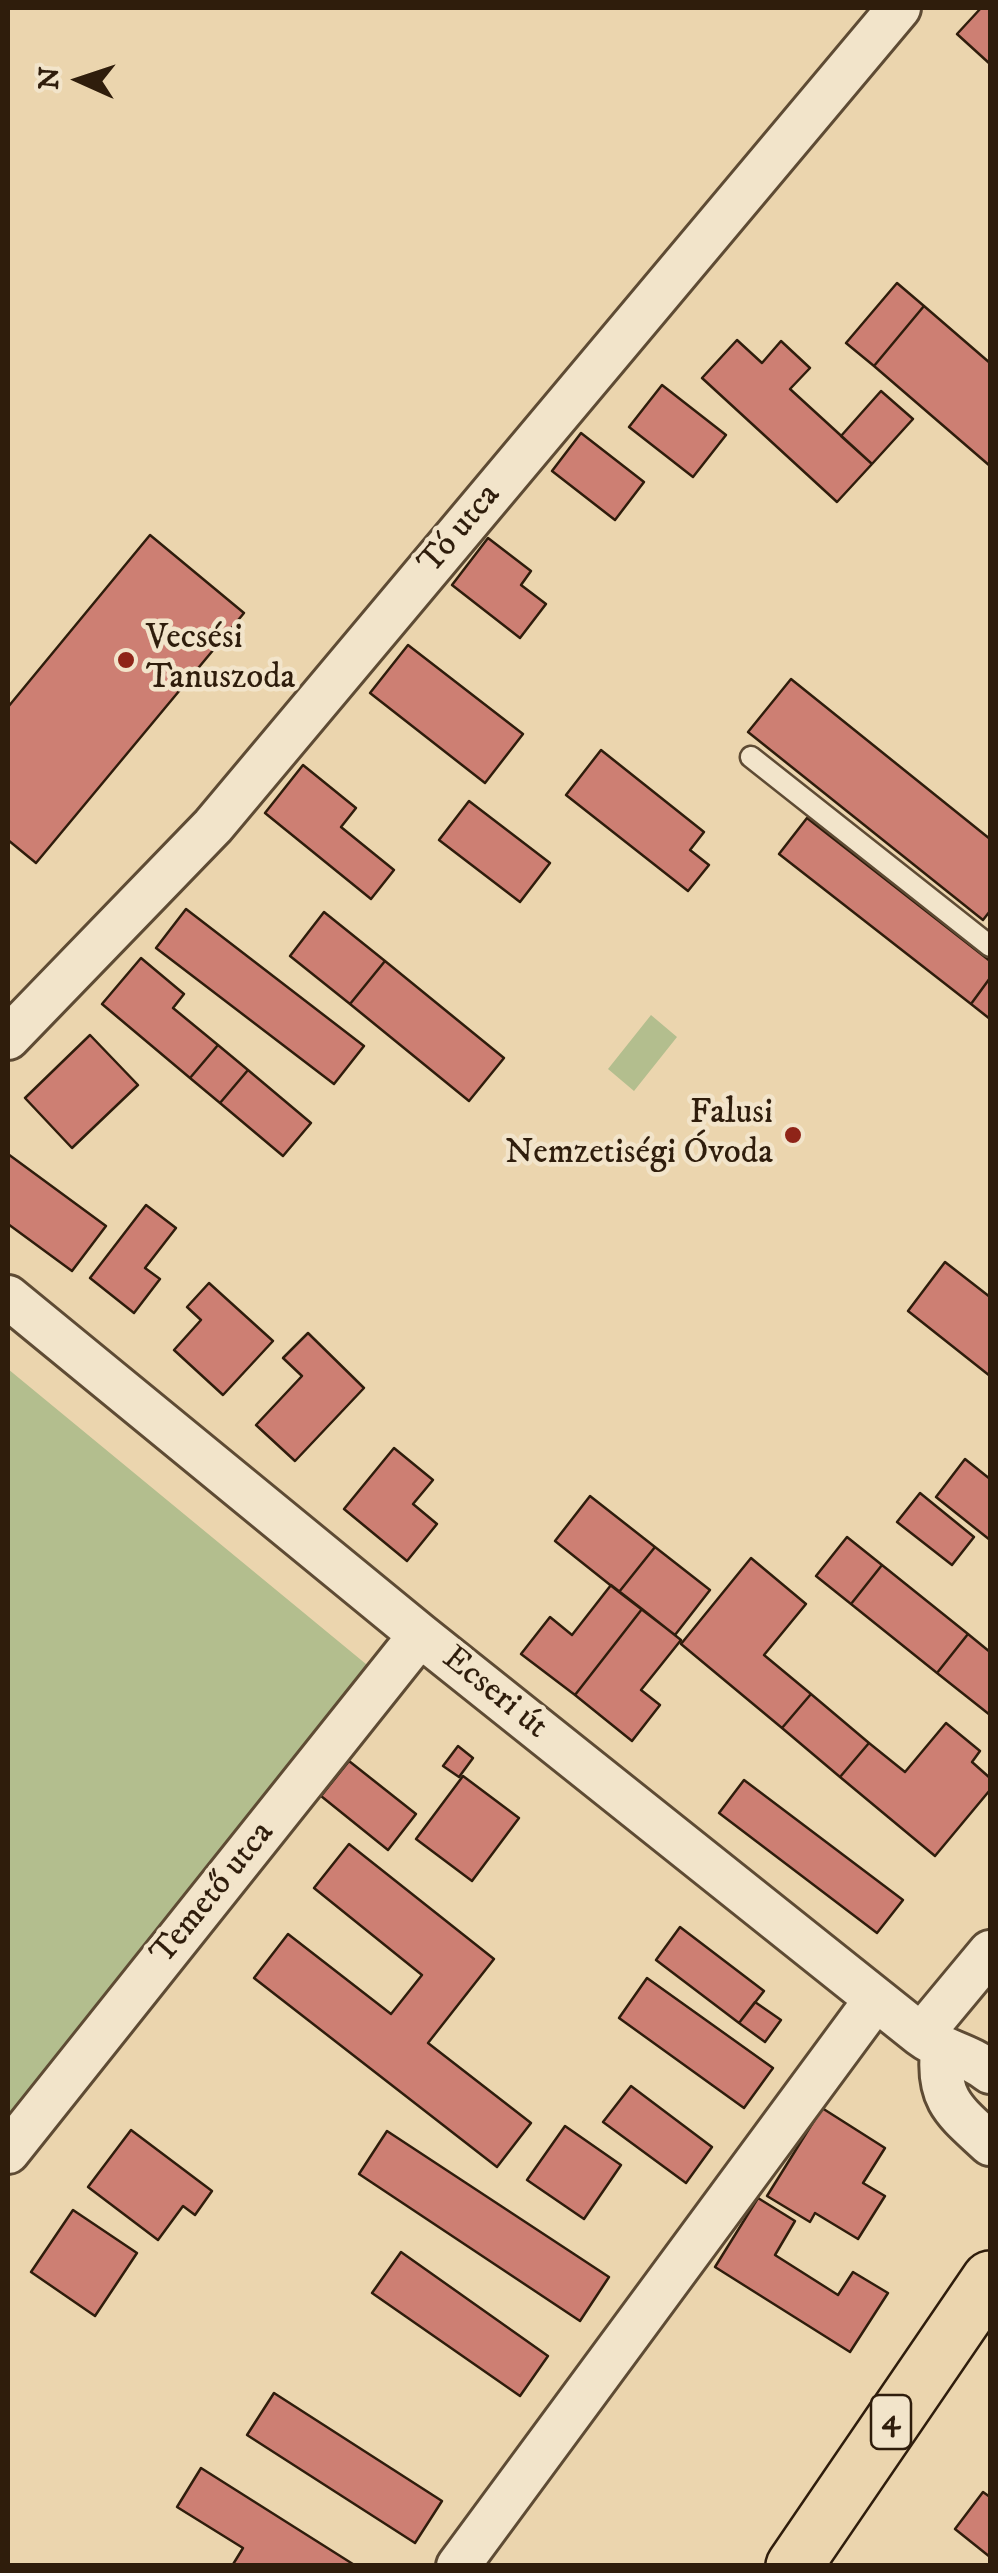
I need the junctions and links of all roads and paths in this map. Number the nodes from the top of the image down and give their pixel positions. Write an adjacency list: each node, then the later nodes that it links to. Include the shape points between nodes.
1 (899, 8): 4 (street, Tó utca, via 214,826)
2 (750, 757): 3 (lane)
3 (990, 946)
4 (8, 1038)
5 (8, 1297): 6 (street, Ecseri út)
6 (420, 1636): 8 (street, Ecseri út); 12 (street, Temető utca)
7 (990, 1952): 9 (street)
8 (876, 1999): 9 (street, Ecseri út); 14 (street)
9 (931, 2043): 10 (street, Ecseri út, via 971,2057); 11 (street, via 951,2107)
10 (990, 2072)
11 (990, 2144)
12 (8, 2152)
13 (990, 2280): 15 (main road, 4)
14 (458, 2566)
15 (794, 2566)

